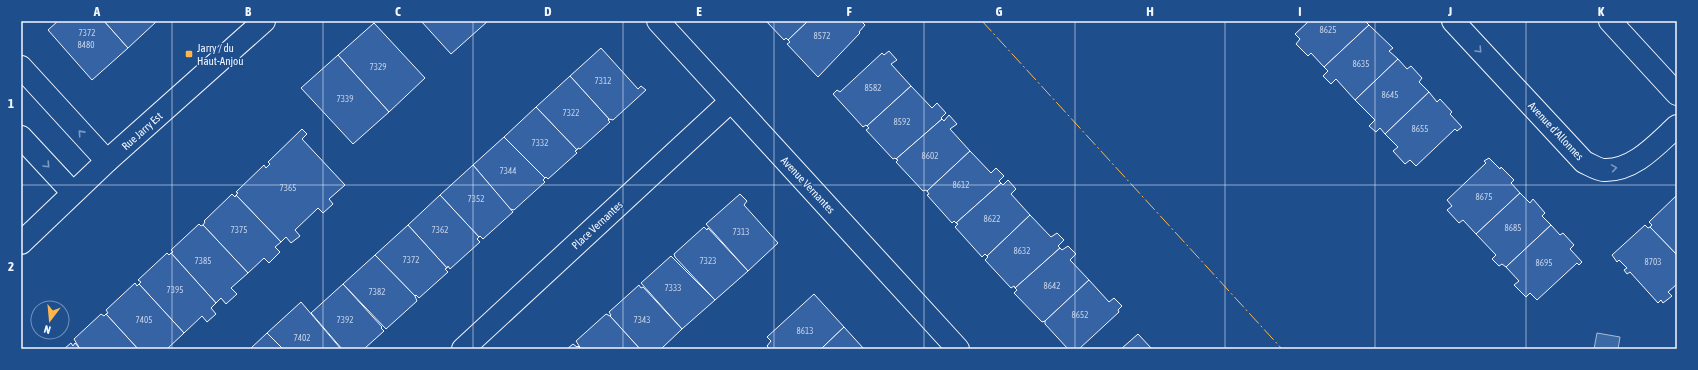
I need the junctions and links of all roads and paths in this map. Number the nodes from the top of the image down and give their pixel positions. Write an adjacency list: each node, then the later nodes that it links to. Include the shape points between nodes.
1 (264, 21): 10 (street, Rue Jarry Est)
2 (658, 21): 7 (street, Avenue Vernantes)
3 (1453, 21): 8 (street, Avenue d'Allonnes, one-way to 8, via 1584,162 1603,170 1623,167 1642,157)
4 (1610, 21): 6 (street)
5 (21, 67): 10 (street, one-way to 5)
6 (1677, 94)
7 (731, 102): 13 (street, Place Vernantes); 14 (street, Avenue Vernantes)
8 (1677, 126)
9 (21, 137): 11 (street, one-way to 11)
10 (107, 161): 11 (street, Rue Jarry Est)
11 (73, 193): 12 (street, Rue Jarry Est)
12 (21, 243)
13 (463, 349)
14 (958, 349)

